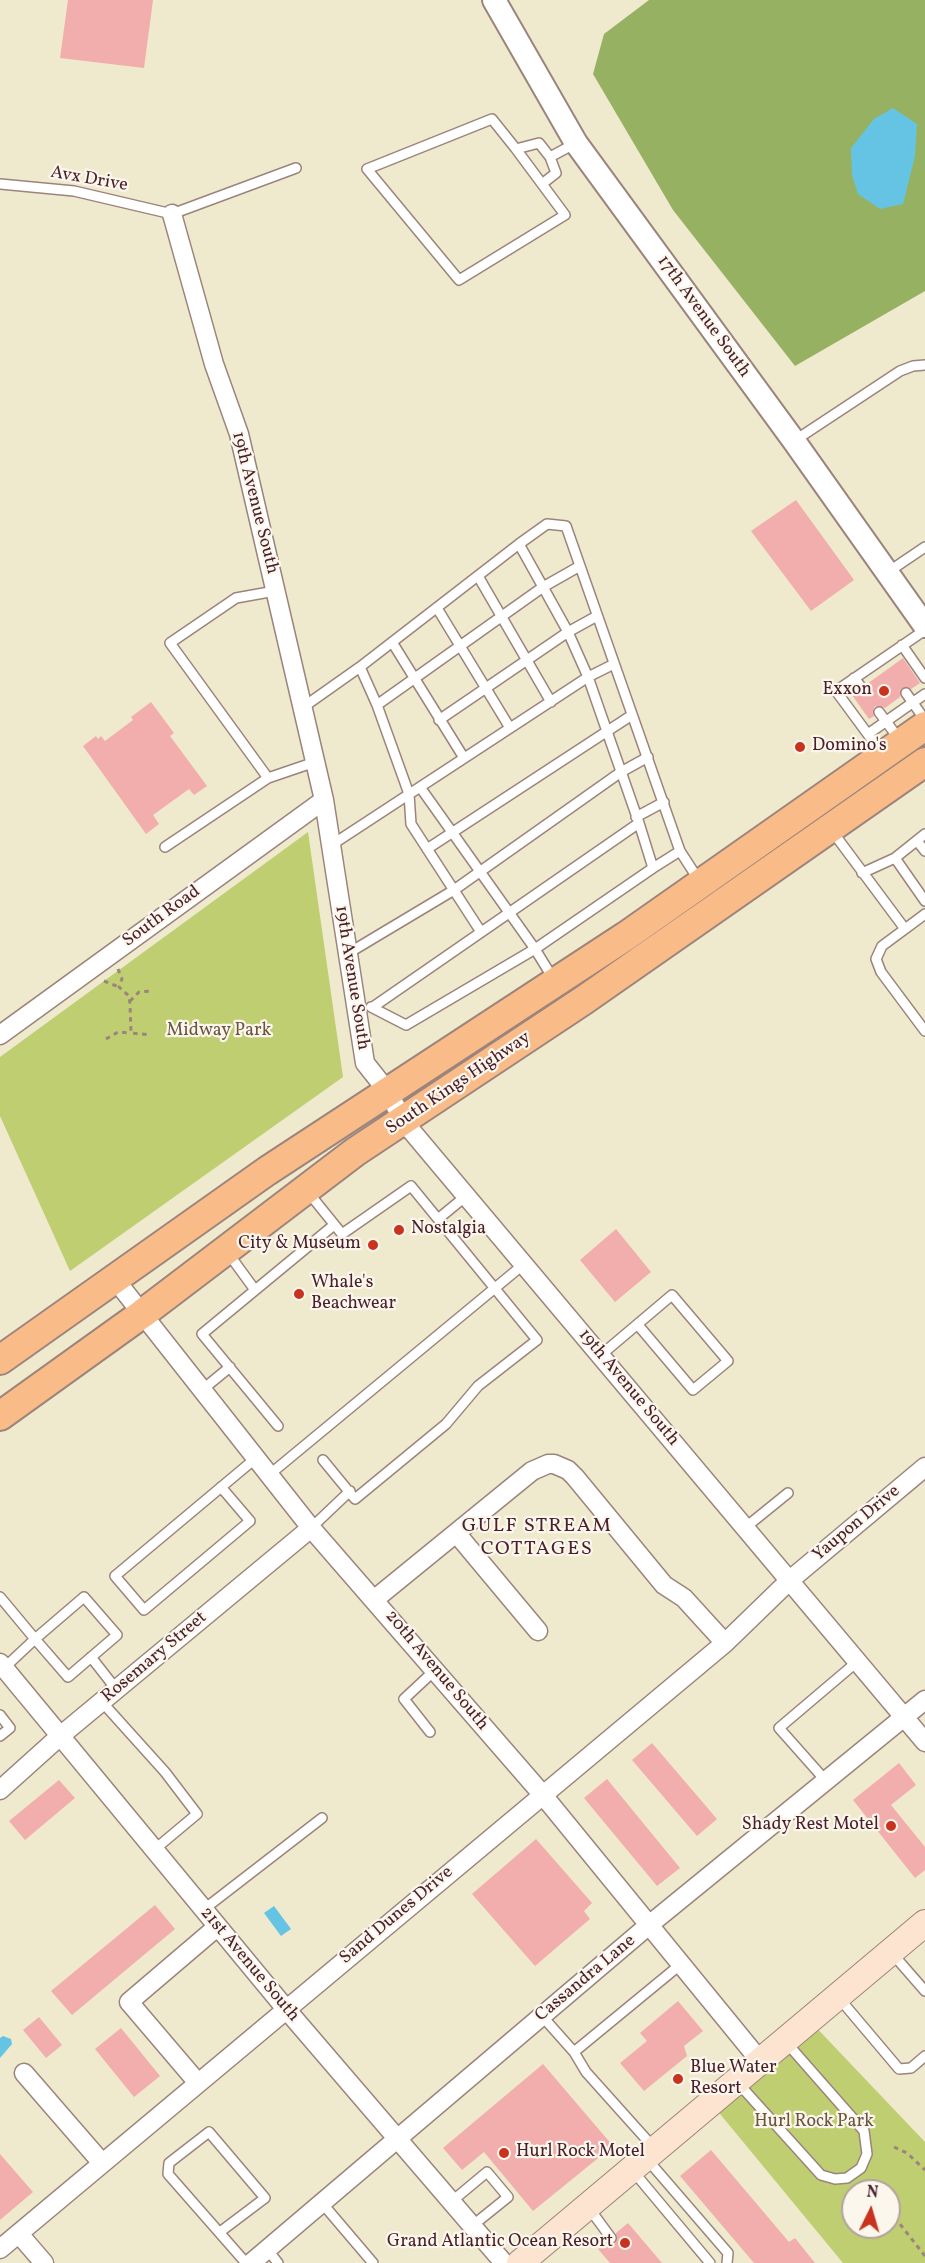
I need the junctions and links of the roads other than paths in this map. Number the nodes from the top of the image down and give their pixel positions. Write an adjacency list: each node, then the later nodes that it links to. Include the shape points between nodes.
1 (494, 0): 2 (street, 17th Avenue South)
2 (576, 143): 4 (lane); 10 (street, 17th Avenue South)
3 (516, 149): 4 (lane, via 539,143); 7 (lane); 7 (lane, via 492,119 367,169 459,280 565,215)
4 (550, 157): 7 (lane, via 556,173)
5 (296, 168): 8 (lane)
6 (0, 184): 8 (lane, Avx Drive, via 74,190)
7 (542, 184)
8 (172, 214): 17 (street, 19th Avenue South, via 214,364 239,434)
9 (925, 365): 10 (lane, via 900,371)
10 (794, 441): 14 (street, 17th Avenue South)
11 (519, 544): 13 (lane, via 547,524 566,526); 15 (lane); 16 (lane)
12 (923, 552): 14 (lane)
13 (580, 566): 16 (lane); 19 (lane)
14 (888, 573): 21 (street, 17th Avenue South)
15 (478, 576): 18 (lane); 20 (lane)
16 (543, 587): 20 (lane); 22 (lane)
17 (275, 591): 41 (street, 19th Avenue South); 55 (lane, via 236,598 170,643)
18 (437, 608): 23 (lane); 25 (lane)
19 (597, 616): 22 (lane); 28 (lane)
20 (502, 617): 25 (lane); 27 (lane)
21 (925, 628): 24 (lane)
22 (568, 632): 27 (lane); 31 (lane)
23 (392, 642): 29 (lane); 34 (lane)
24 (902, 645): 26 (lane); 33 (lane)
25 (459, 646): 34 (lane); 36 (lane)
26 (882, 659): 30 (lane); 32 (lane)
27 (527, 660): 36 (lane); 39 (lane)
28 (614, 664): 31 (lane); 43 (lane)
29 (360, 667): 40 (lane); 41 (lane)
30 (888, 669)
31 (588, 677): 39 (lane); 48 (lane)
32 (854, 678): 35 (lane); 49 (lane, via 836,691)
33 (925, 678)
34 (413, 679): 40 (lane); 45 (lane)
35 (862, 688)
36 (485, 689): 45 (lane); 47 (lane)
37 (906, 693): 44 (lane)
38 (925, 694): 44 (lane)
39 (551, 702): 47 (lane)
40 (377, 705): 57 (lane)
41 (302, 708): 52 (street, 19th Avenue South)
42 (879, 712): 49 (lane)
43 (632, 715): 48 (lane); 50 (lane)
44 (919, 715): 46 (lane); 49 (main road, South Kings Highway)
45 (439, 720): 51 (lane)
46 (925, 720)
47 (510, 728): 51 (lane)
48 (606, 729): 54 (lane); 62 (lane)
49 (885, 739): 73 (main road, South Kings Highway)
50 (648, 757): 54 (lane); 59 (lane)
51 (464, 758): 56 (lane)
52 (315, 762): 55 (lane); 58 (street, 19th Avenue South)
53 (925, 762): 61 (main road, South Kings Highway)
54 (621, 772): 60 (lane); 71 (lane)
55 (268, 778): 65 (lane)
56 (420, 787): 57 (lane); 62 (lane)
57 (409, 794): 64 (lane); 66 (lane, via 411,824)
58 (324, 800): 64 (street, 19th Avenue South); 86 (street, South Road)
59 (663, 802): 60 (lane); 67 (lane)
60 (638, 820): 70 (lane); 76 (lane)
61 (831, 829): 72 (lane); 88 (main road, South Kings Highway)
62 (453, 833): 66 (lane); 71 (lane)
63 (921, 838): 68 (lane); 69 (lane)
64 (330, 846): 81 (street, 19th Avenue South)
65 (165, 847)
66 (427, 849): 74 (lane)
67 (680, 851): 70 (lane); 73 (lane)
68 (925, 851)
69 (895, 858): 72 (lane); 75 (lane)
70 (653, 868): 80 (lane)
71 (480, 872): 74 (lane); 76 (lane)
72 (862, 873): 78 (lane)
73 (701, 883): 82 (main road, South Kings Highway)
74 (454, 890): 79 (lane); 81 (lane)
75 (925, 901)
76 (509, 912): 79 (lane); 80 (lane)
77 (925, 914): 78 (lane)
78 (905, 929): 85 (lane, via 882,946 876,959 881,972)
79 (481, 932): 83 (lane)
80 (534, 949): 82 (lane); 83 (lane, via 406,1025)
81 (347, 954): 84 (street, 19th Avenue South)
82 (555, 982): 87 (main road, South Kings Highway)
83 (373, 1007): 84 (lane)
84 (355, 1010): 87 (street, 19th Avenue South, via 365,1063)
85 (925, 1031)
86 (0, 1035)
87 (388, 1092): 88 (street, 19th Avenue South); 95 (main road, South Kings Highway)
88 (404, 1122): 89 (main road, South Kings Highway, via 355,1152); 90 (street, 19th Avenue South)
89 (306, 1190): 92 (lane); 93 (main road, South Kings Highway)
90 (466, 1196): 91 (lane); 94 (street, 19th Avenue South)
91 (438, 1219): 92 (lane, via 411,1186 342,1234); 96 (lane)
92 (334, 1225): 97 (lane)
93 (226, 1251): 97 (lane); 98 (main road, South Kings Highway)
94 (524, 1264): 96 (lane); 100 (street, 19th Avenue South)
95 (114, 1278): 98 (street, 20th Avenue South); 101 (main road, South Kings Highway)
96 (494, 1288): 109 (lane); 111 (lane, via 537,1340 478,1386 446,1424 356,1499)
97 (255, 1290): 102 (lane, via 202,1334)
98 (142, 1314): 103 (street, 20th Avenue South); 104 (main road, South Kings Highway)
99 (638, 1325): 99 (lane, via 672,1295 728,1361 693,1390); 100 (lane)
100 (600, 1355): 113 (street, 19th Avenue South)
101 (0, 1360)
102 (230, 1367): 103 (lane); 105 (lane)
103 (202, 1390): 106 (street, 20th Avenue South)
104 (0, 1416)
105 (278, 1426)
106 (256, 1458): 109 (street, 20th Avenue South); 110 (lane)
107 (323, 1460): 111 (lane)
108 (925, 1467): 116 (street, Yaupon Drive)
109 (269, 1475): 114 (street, 20th Avenue South)
110 (221, 1487): 110 (lane, via 250,1521 144,1610 115,1576)
111 (350, 1491): 114 (lane)
112 (788, 1493): 113 (lane)
113 (746, 1527): 116 (street, 19th Avenue South)
114 (311, 1528): 118 (street, 20th Avenue South); 126 (street, Rosemary Street)
115 (457, 1534): 118 (street); 119 (street); 121 (street, via 532,1471 548,1464 562,1466 664,1585 684,1598)
116 (790, 1580): 121 (street, Sand Dunes Drive); 123 (street, 19th Avenue South)
117 (0, 1597): 120 (lane)
118 (375, 1599): 125 (street, 20th Avenue South)
119 (538, 1631)
120 (35, 1639): 122 (lane, via 68,1677); 122 (lane, via 84,1597 117,1635); 124 (lane)
121 (725, 1642): 137 (street, Sand Dunes Drive)
122 (91, 1657): 126 (lane)
123 (858, 1661): 130 (street, 19th Avenue South); 135 (lane, via 779,1728)
124 (1, 1667): 133 (street, 21st Avenue South)
125 (434, 1671): 131 (lane, via 404,1699); 137 (street, 20th Avenue South)
126 (116, 1689): 128 (street, Rosemary Street)
127 (925, 1700): 130 (street, Cassandra Lane)
128 (102, 1702): 133 (street, Rosemary Street); 139 (lane, via 197,1814)
129 (0, 1715): 132 (lane, via 10,1728)
130 (905, 1717): 134 (street, 19th Avenue South); 135 (street, Cassandra Lane)
131 (430, 1732)
132 (0, 1736)
133 (59, 1737): 136 (street, Rosemary Street); 139 (street, 21st Avenue South)
134 (925, 1742)
135 (826, 1781): 142 (street, Cassandra Lane)
136 (0, 1790)
137 (542, 1794): 142 (street, 20th Avenue South); 148 (street, Sand Dunes Drive)
138 (322, 1818): 140 (lane)
139 (154, 1850): 140 (street, 21st Avenue South)
140 (203, 1910): 143 (street, 21st Avenue South)
141 (925, 1923): 144 (main road)
142 (649, 1925): 145 (street, 20th Avenue South); 149 (street, Cassandra Lane)
143 (217, 1927): 148 (street, 21st Avenue South); 156 (street, via 129,2002)
144 (891, 1952): 146 (lane); 147 (main road)
145 (681, 1964): 151 (lane); 153 (street, 20th Avenue South)
146 (925, 1991)
147 (838, 1997): 150 (main road); 152 (lane, via 899,2069 911,2068)
148 (286, 2009): 156 (street, Sand Dunes Drive); 157 (street, 21st Avenue South)
149 (542, 2016): 151 (lane); 157 (street, Cassandra Lane)
150 (785, 2041): 153 (main road); 155 (lane, via 864,2131 867,2154 861,2168 847,2178 821,2175)
151 (574, 2052): 158 (lane)
152 (925, 2056)
153 (761, 2062): 155 (main road)
154 (24, 2073): 159 (street)
155 (736, 2082): 158 (main road)
156 (198, 2083): 159 (street, Sand Dunes Drive)
157 (398, 2139): 160 (street, 21st Avenue South); 161 (street, Cassandra Lane)
158 (644, 2159): 162 (main road); 174 (lane); 175 (lane, via 728,2253)
159 (102, 2163): 165 (street, Sand Dunes Drive)
160 (451, 2202): 163 (street, 21st Avenue South); 163 (lane, via 488,2172 508,2197)
161 (322, 2203): 167 (street, Cassandra Lane); 172 (lane)
162 (587, 2206): 166 (lane); 168 (main road)
163 (472, 2226): 173 (street, 21st Avenue South)
164 (219, 2232): 164 (lane, via 168,2174 169,2163 209,2132 265,2198); 170 (lane)
165 (7, 2238): 169 (street)
166 (610, 2238)
167 (272, 2256): 171 (street, Cassandra Lane)
168 (532, 2259)
169 (44, 2263)
170 (246, 2263)
171 (251, 2263)
172 (373, 2263)
173 (504, 2263)
174 (710, 2263)
175 (727, 2263)

